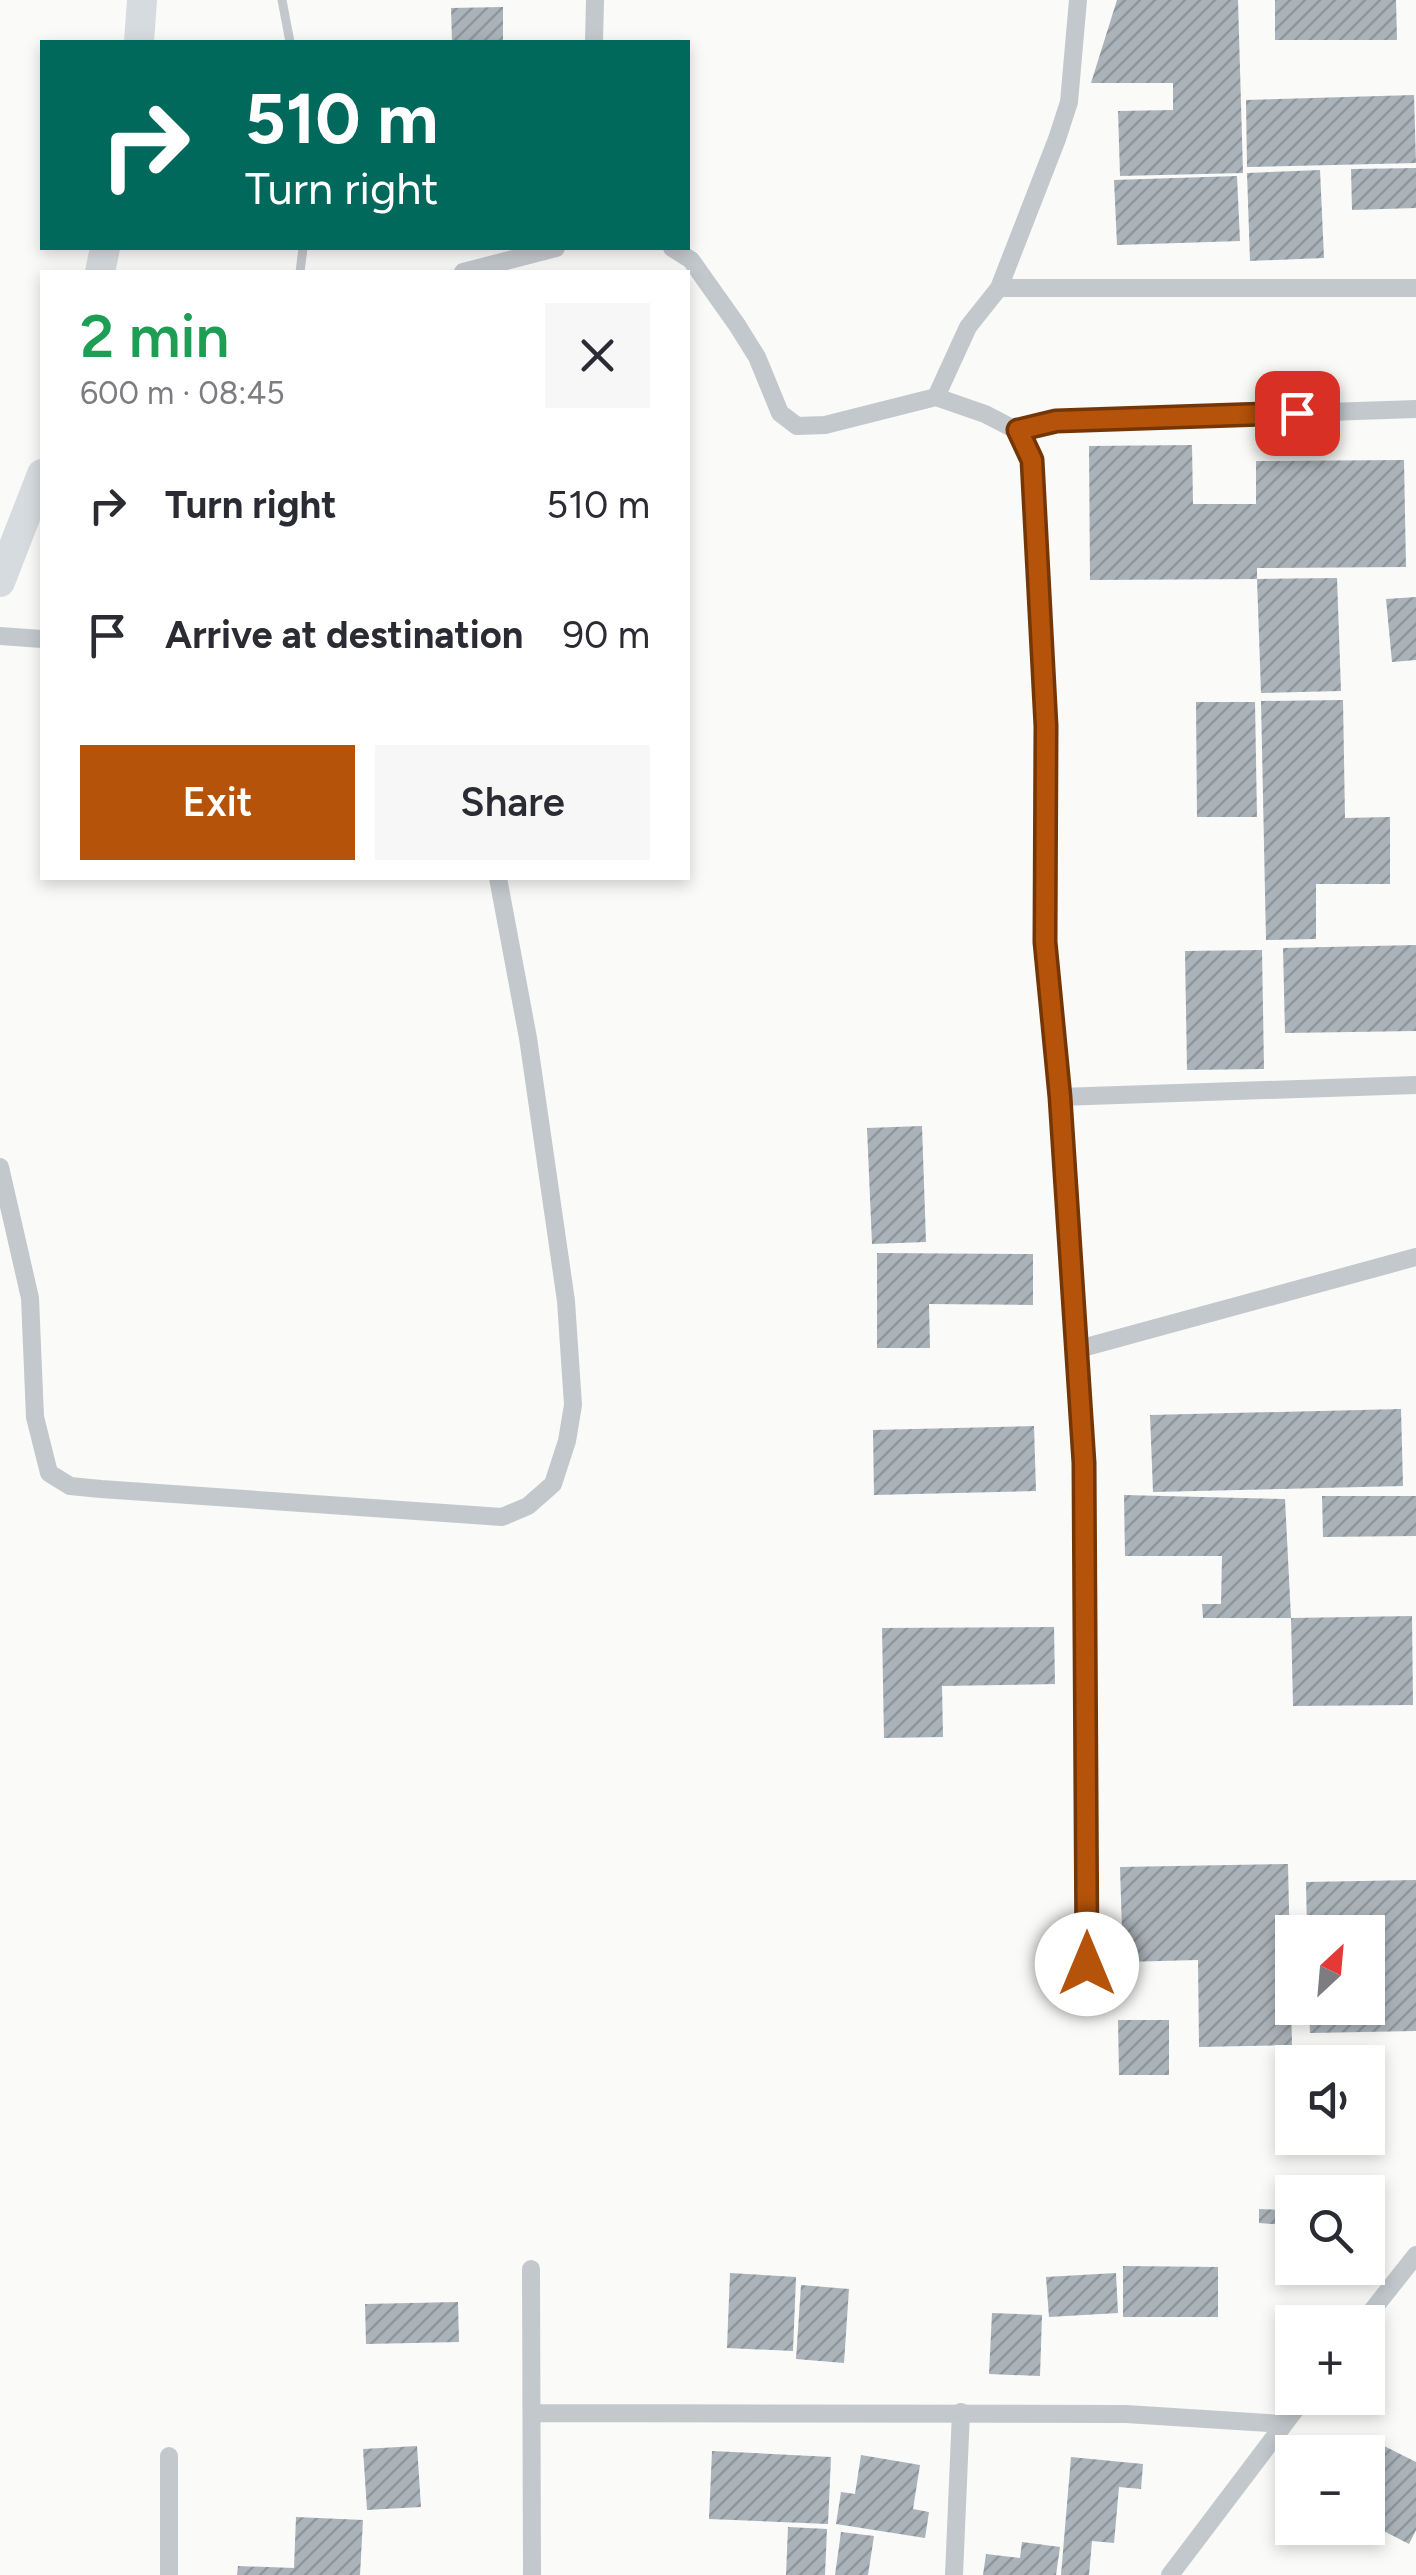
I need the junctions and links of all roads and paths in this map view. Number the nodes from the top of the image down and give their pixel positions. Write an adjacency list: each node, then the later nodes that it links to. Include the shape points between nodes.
1 (142, 0): 5 (highway)
2 (282, 0): 6 (lane)
3 (596, 0): 7 (street)
4 (1078, 0): 11 (street, via 1069,102)
5 (138, 40)
6 (290, 40)
7 (594, 40)
8 (548, 250): 10 (street)
9 (675, 250): 13 (street, via 691,260 737,325 780,413 797,426)
10 (471, 270)
11 (1000, 288): 12 (street); 13 (street, via 968,327)
12 (1416, 288)
13 (936, 398): 15 (street)
14 (1416, 408): 15 (street, via 1056,421)
15 (1018, 430): 22 (street, via 1032,460 1046,726 1045,942)
16 (40, 479): 17 (highway)
17 (0, 582)
18 (0, 636): 19 (street)
19 (40, 639)
20 (498, 880): 23 (street, via 566,1301 573,1405 553,1484 528,1506 502,1518 70,1486 49,1473 36,1417 30,1298)
21 (1416, 1085): 22 (street)
22 (1060, 1097): 25 (street)
23 (0, 1167)
24 (1416, 1257): 25 (street)
25 (1075, 1350): 26 (street, via 1084,1463)
26 (1087, 1964)
27 (1416, 2255): 29 (street)
28 (531, 2270): 30 (street)
29 (1376, 2305)
30 (532, 2412): 31 (street); 36 (street)
31 (962, 2412): 33 (street); 37 (street)
32 (1290, 2415): 33 (street)
33 (1283, 2424): 38 (street)
34 (169, 2456): 35 (street)
35 (169, 2575)
36 (532, 2575)
37 (954, 2575)
38 (1170, 2575)

